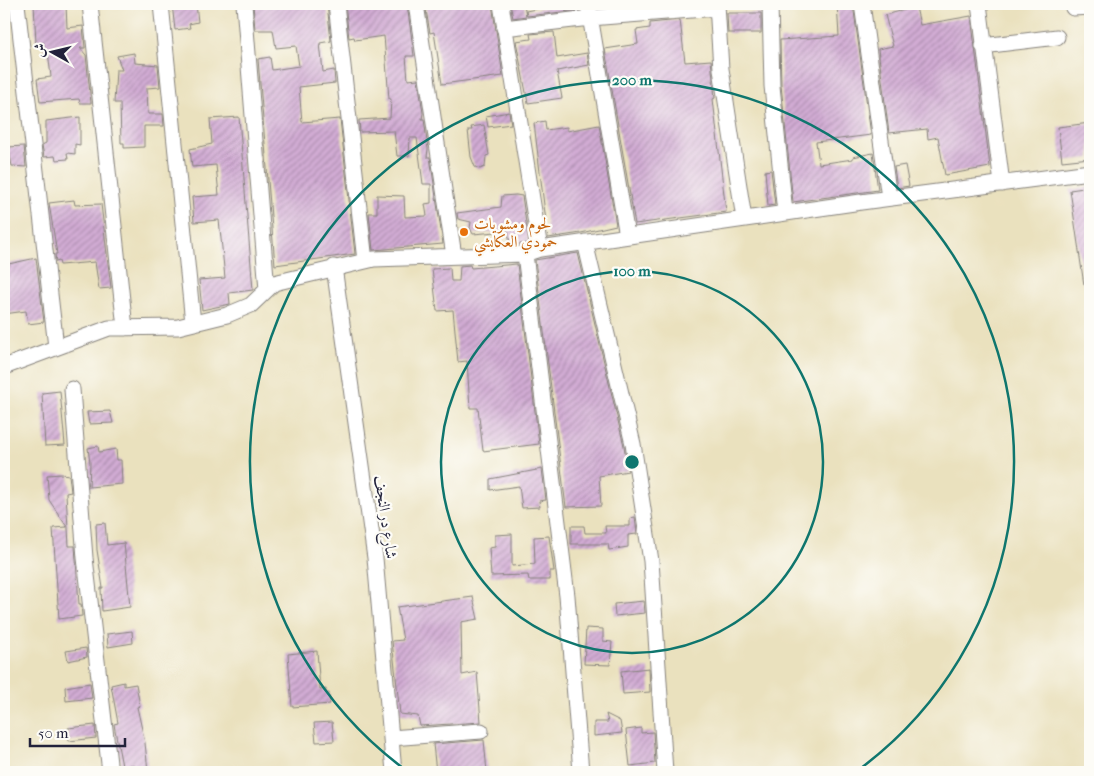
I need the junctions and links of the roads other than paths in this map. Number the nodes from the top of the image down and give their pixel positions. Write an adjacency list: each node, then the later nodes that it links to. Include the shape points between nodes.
1 (17, 4): 33 (street)
2 (90, 4): 32 (street)
3 (161, 4): 31 (street)
4 (244, 4): 30 (street)
5 (336, 4): 28 (street)
6 (416, 4): 27 (street)
7 (501, 4): 15 (street)
8 (770, 4): 21 (street, via 772,86)
9 (862, 4): 20 (street)
10 (979, 4): 17 (street)
11 (717, 6): 14 (street); 22 (street, via 721,69)
12 (1073, 8): 13 (street)
13 (1090, 8)
14 (589, 11): 15 (street); 23 (street)
15 (504, 28): 25 (street)
16 (1057, 37): 17 (street)
17 (983, 46): 19 (street)
18 (1090, 172): 19 (street)
19 (1002, 184): 20 (street)
20 (889, 198): 21 (street)
21 (785, 213): 22 (street)
22 (744, 219): 23 (street)
23 (627, 236): 24 (street)
24 (585, 242): 25 (street); 41 (street, via 633,444 651,561)
25 (540, 249): 26 (street)
26 (525, 254): 27 (street); 40 (street, via 566,596)
27 (454, 256): 28 (street)
28 (365, 261): 29 (street)
29 (334, 267): 30 (street, via 274,283); 37 (street, شارع در النجف, via 375,558)
30 (267, 290): 31 (street, via 251,305)
31 (194, 323): 32 (street, via 178,327)
32 (125, 328): 33 (street, via 110,328)
33 (56, 348): 34 (street)
34 (4, 367)
35 (72, 389): 38 (street, via 85,558)
36 (481, 731): 37 (street)
37 (391, 738): 39 (street, شارع در النجف)
38 (110, 772)
39 (394, 772)
40 (581, 772)
41 (665, 772)

